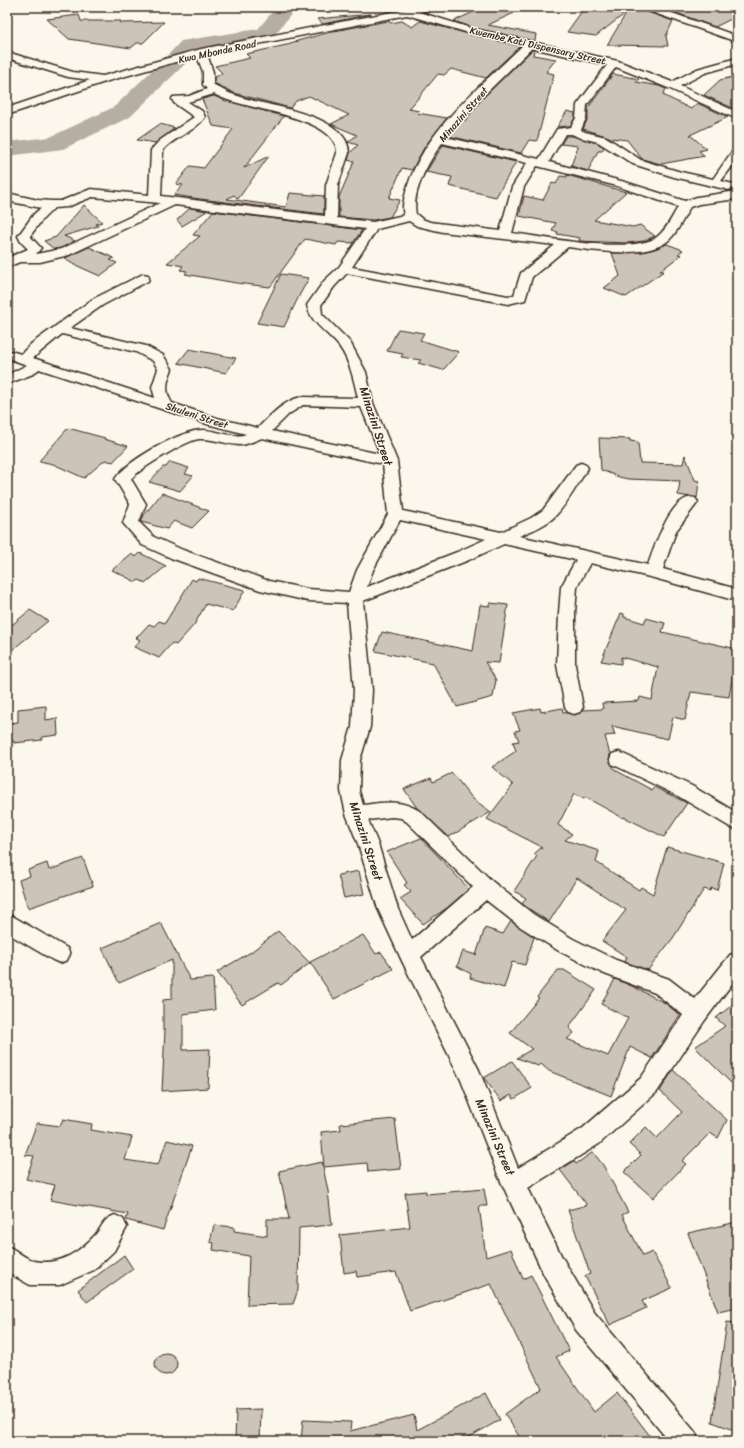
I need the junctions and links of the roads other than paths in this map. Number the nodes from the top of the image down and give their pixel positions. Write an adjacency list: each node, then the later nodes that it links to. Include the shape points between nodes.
1 (432, 7): 3 (street, Kwa Mbonde Road)
2 (646, 7): 4 (street)
3 (408, 12): 5 (street, Kwembe Kati Dispensary Street, via 472,31); 6 (street, Kwa Mbonde Road)
4 (737, 39)
5 (530, 44): 9 (street, Kwembe Kati Dispensary Street); 16 (street, Minazini Street, via 482,90)
6 (201, 52): 10 (street, Kwa Mbonde Road); 12 (street, via 208,72 208,85)
7 (7, 55): 10 (street, via 72,74)
8 (737, 61): 11 (street, via 700,71)
9 (614, 63): 11 (street); 15 (street, Kwembe Kati Dispensary Street, via 582,105)
10 (104, 79): 13 (street, Kwa Mbonde Road)
11 (672, 86): 14 (street)
12 (213, 91): 22 (street, via 190,99 177,99 200,117 157,150); 27 (street, via 305,118 333,132 343,149 333,179)
13 (7, 112)
14 (737, 116)
15 (576, 131): 18 (street, via 561,131); 20 (street, via 602,139 637,162)
16 (440, 139): 18 (street); 26 (street, Minazini Street, via 421,167 412,192 409,211)
17 (737, 152): 19 (street)
18 (538, 163): 25 (street, via 621,184); 29 (street, via 518,187)
19 (718, 178)
20 (733, 190): 25 (street)
21 (7, 197): 24 (street)
22 (156, 199): 23 (street); 24 (street, via 91,193 63,204)
23 (172, 202): 27 (street); 31 (street, via 65,252 40,258)
24 (51, 205): 31 (street, via 24,236 34,251)
25 (685, 205): 30 (street, via 672,229 661,240 643,246 613,249)
26 (412, 217): 28 (street); 29 (street, via 421,223 443,228)
27 (331, 220): 28 (street)
28 (373, 226): 33 (street, Minazini Street)
29 (505, 235): 30 (street)
30 (564, 243): 33 (street, via 526,276 520,297 517,299 508,300)
31 (20, 258): 32 (street)
32 (7, 263)
33 (344, 269): 39 (street, Minazini Street, via 314,305 316,315 345,345 359,372)
34 (143, 278): 35 (street, via 98,302)
35 (60, 330): 37 (street, via 36,347); 40 (street, via 141,349 158,358 165,369 160,382 160,396)
36 (7, 354): 37 (street, Shuleni Street)
37 (30, 361): 38 (street, via 28,371); 40 (street, Shuleni Street)
38 (7, 380)
39 (366, 403): 41 (street, via 301,400 284,410); 42 (street, Minazini Street)
40 (166, 405): 41 (street, Shuleni Street)
41 (260, 434): 42 (street, Shuleni Street); 50 (street, via 242,440 210,434 192,436 142,462 123,479 138,504 131,523 148,542 266,586 308,595)
42 (390, 461): 45 (street, Minazini Street)
43 (581, 468): 46 (street, via 548,514)
44 (690, 502): 48 (street, via 668,531)
45 (396, 514): 46 (street); 50 (street, Minazini Street, via 365,570)
46 (503, 538): 47 (street); 50 (street)
47 (585, 557): 48 (street); 51 (street, via 569,588 567,613 566,665)
48 (654, 572): 49 (street)
49 (737, 595)
50 (354, 598): 53 (street, Minazini Street, via 363,690 361,727 351,760 350,791)
51 (574, 707)
52 (620, 759): 54 (street, via 685,791)
53 (356, 814): 55 (street, via 392,809 405,811); 58 (street, Minazini Street, via 388,909)
54 (737, 822)
55 (486, 888): 58 (street); 60 (street, via 526,920 566,945 609,967 662,986)
56 (7, 923): 57 (street)
57 (60, 954)
58 (408, 954): 61 (street, Minazini Street, via 471,1077 506,1167)
59 (737, 961): 60 (street)
60 (697, 1013): 61 (street, via 649,1085 591,1136)
61 (515, 1183): 64 (street, Minazini Street, via 553,1266 585,1321)
62 (115, 1226): 63 (street, via 105,1242 85,1261 60,1273 30,1273)
63 (7, 1258)
64 (680, 1438)

